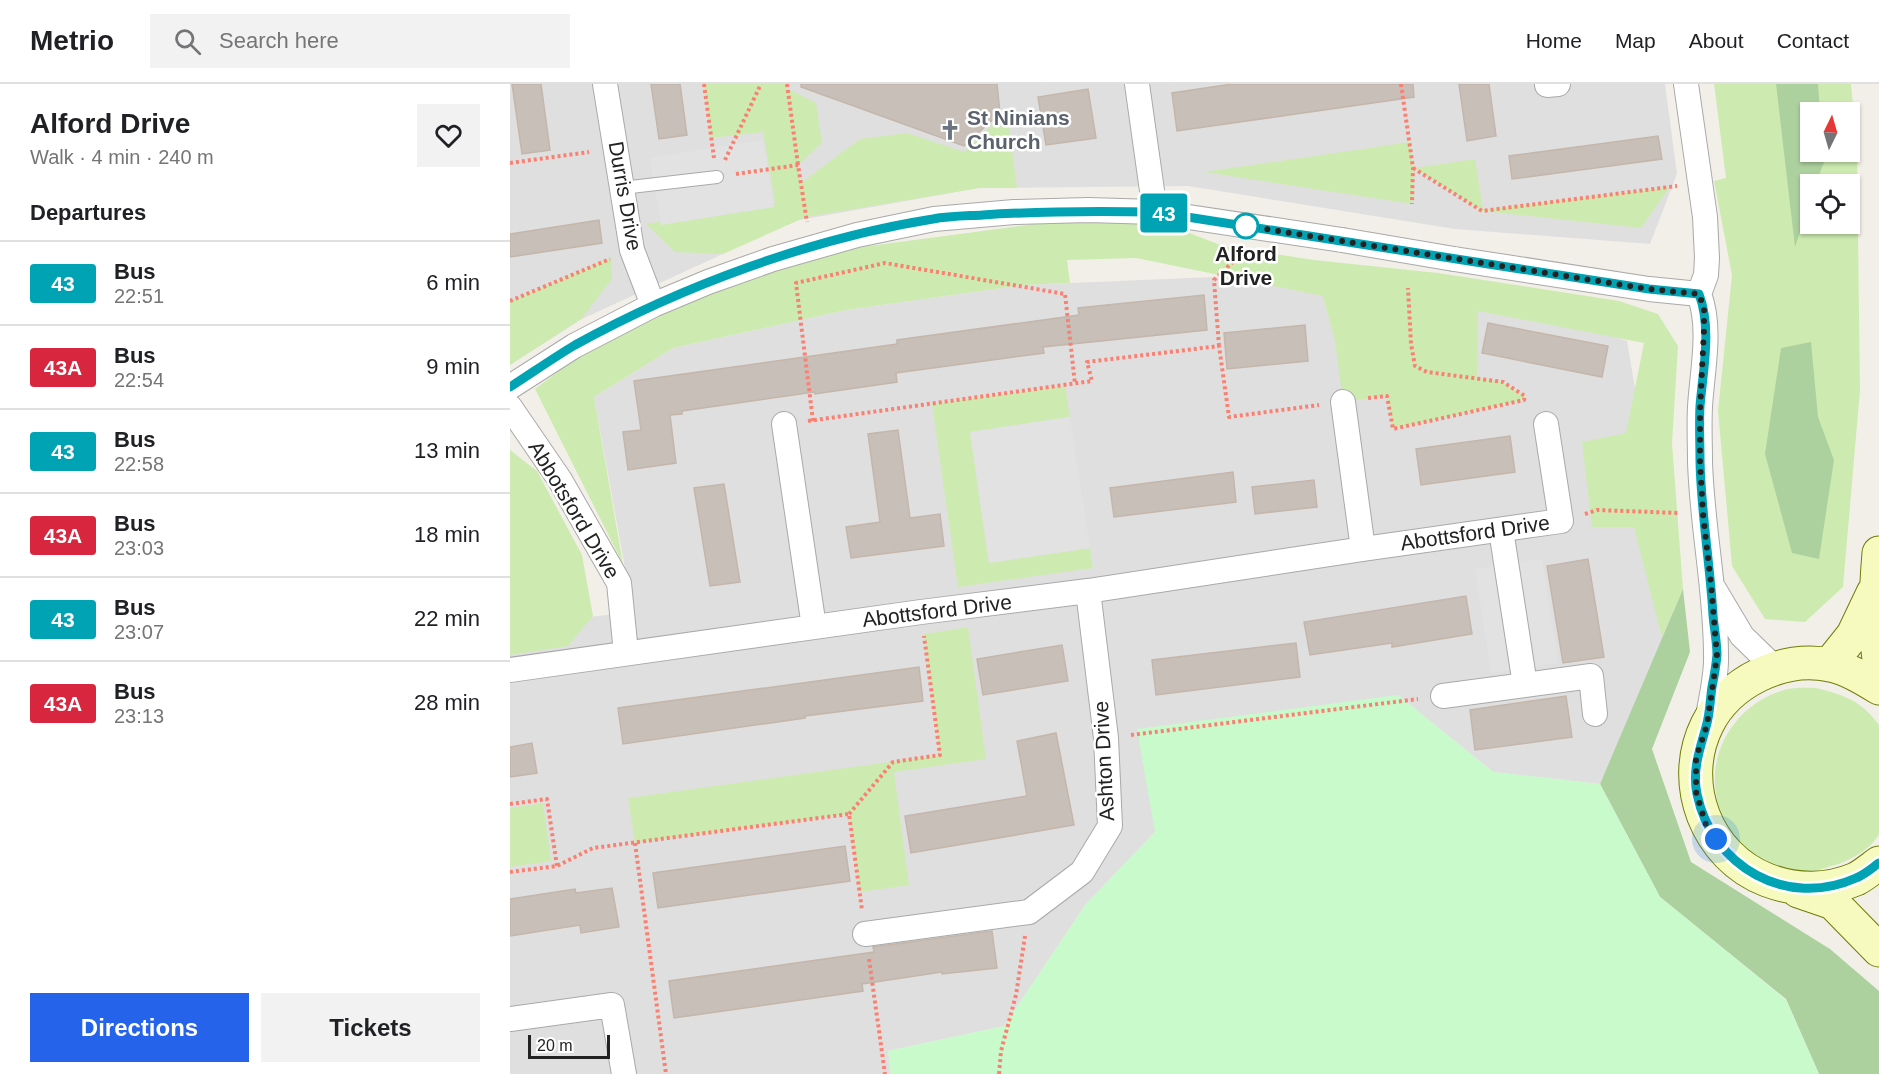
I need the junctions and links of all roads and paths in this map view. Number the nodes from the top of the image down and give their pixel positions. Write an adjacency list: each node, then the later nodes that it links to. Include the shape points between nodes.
1 (605, 84): 8 (street, Durris Drive)
2 (704, 84): 12 (path)
3 (761, 84): 12 (path)
4 (787, 84): 10 (path)
5 (1137, 84): 16 (street)
6 (1401, 84): 11 (path)
7 (1686, 84): 13 (street)
8 (616, 148): 9 (path); 14 (street, Durris Drive)
9 (510, 163)
10 (798, 165): 12 (path); 17 (path)
11 (1413, 168): 13 (path, via 1482,211); 15 (path)
12 (717, 177): 14 (lane)
13 (1700, 183): 21 (street, via 1707,258)
14 (622, 188): 18 (street, Durris Drive)
15 (1412, 204)
16 (1155, 212): 17 (street, via 1014,212 934,219); 21 (street, bridge)
17 (811, 248): 23 (street)
18 (632, 250): 22 (path); 23 (street, Durris Drive)
19 (1241, 254): 24 (path, via 1214,280)
20 (1408, 288): 27 (path, via 1415,366 1427,372 1503,382 1525,396 1524,400 1393,429 1387,396)
21 (1699, 294): 32 (street, via 1704,308 1700,411)
22 (510, 301)
23 (653, 305): 26 (street, via 574,346)
24 (1219, 346): 25 (path, via 1087,362 1092,381); 27 (path, via 1229,417)
25 (1075, 384): 29 (path); 29 (path, via 1065,294 885,263 796,283)
26 (510, 387)
27 (1343, 402): 35 (street)
28 (510, 407): 42 (street, Abbotsford Drive, via 560,480 619,583)
29 (813, 421): 30 (path)
30 (784, 424): 41 (street)
31 (1546, 424): 33 (street, Abottsford Drive)
32 (1703, 514): 33 (path, via 1597,510); 37 (street)
33 (1561, 521): 34 (street, Abottsford Drive)
34 (1501, 530): 35 (street, Abottsford Drive); 47 (street)
35 (1363, 549): 39 (street, Abottsford Drive)
36 (1879, 553): 38 (main road)
37 (1711, 584): 45 (street, via 1742,636); 51 (street, via 1717,656)
38 (1876, 586): 43 (main road); 44 (main road, via 1853,635)
39 (1088, 591): 40 (street, Abottsford Drive); 52 (street, Ashton Drive)
40 (921, 612): 41 (street, Abottsford Drive); 54 (path, via 940,755 893,762)
41 (814, 627): 42 (street, Abottsford Drive)
42 (626, 653): 46 (street, Abottsford Drive)
43 (1879, 659)
44 (1829, 665): 45 (main road, via 1802,663); 48 (main road, via 1858,674)
45 (1775, 668): 51 (main road, via 1747,681 1724,700)
46 (510, 670)
47 (1525, 685): 49 (street); 50 (street, via 1591,676)
48 (1879, 688)
49 (1443, 696): 52 (path)
50 (1595, 714)
51 (1707, 725): 59 (main road, via 1696,758 1696,792 1706,825 1725,853 1743,868)
52 (1106, 738): 60 (street, Ashton Drive, via 1110,826 1082,872)
53 (510, 804): 57 (path, via 547,798)
54 (849, 814): 55 (path); 61 (path)
55 (635, 843): 57 (path, via 593,848); 65 (path)
56 (1879, 863): 59 (main road, via 1857,878 1821,889)
57 (557, 866): 58 (path)
58 (510, 872)
59 (1784, 887): 62 (main road, via 1833,903)
60 (1029, 912): 61 (street, Ashton Drive); 67 (path)
61 (865, 934): 66 (path)
62 (1879, 950)
63 (510, 1019): 64 (street, via 612,1005)
64 (624, 1074)
65 (666, 1074)
66 (885, 1074)
67 (999, 1074)

